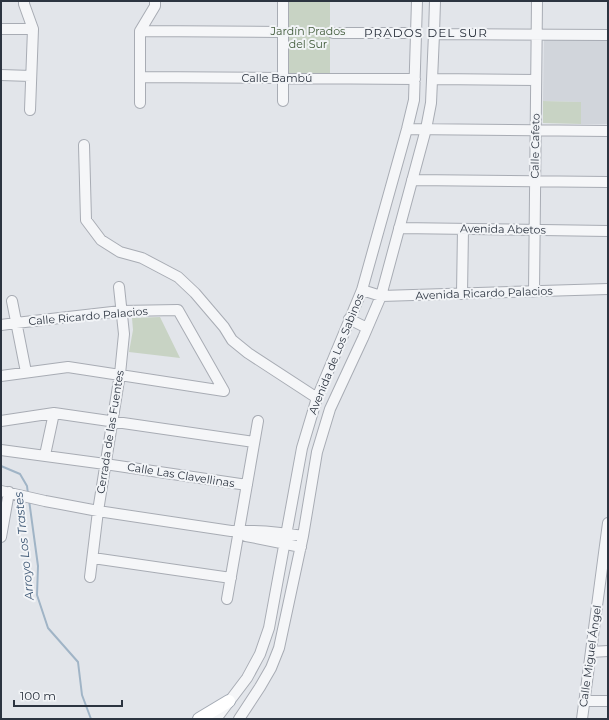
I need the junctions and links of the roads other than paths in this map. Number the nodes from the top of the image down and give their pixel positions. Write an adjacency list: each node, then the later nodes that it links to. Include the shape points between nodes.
1 (24, 1): 8 (street)
2 (155, 1): 9 (street, via 155,6)
3 (283, 1): 10 (street)
4 (417, 1): 12 (street, Avenida de Los Sabinos)
5 (435, 1): 13 (street, Avenida de Los Sabinos)
6 (537, 1): 14 (street, Calle Cafeto)
7 (1, 29): 8 (street)
8 (33, 29): 17 (street)
9 (140, 31): 10 (street); 18 (street)
10 (283, 32): 19 (street)
11 (333, 33): 12 (street)
12 (416, 33): 20 (street, Avenida de Los Sabinos)
13 (434, 34): 14 (street); 21 (street, Avenida de Los Sabinos)
14 (536, 35): 15 (street); 22 (street, Calle Cafeto)
15 (608, 35)
16 (1, 75): 17 (street)
17 (31, 76): 25 (street)
18 (140, 77): 19 (street, Calle Bambú); 24 (street)
19 (283, 78): 20 (street, Calle Bambú); 23 (street)
20 (415, 79): 26 (street, Avenida de Los Sabinos, via 414,100)
21 (432, 79): 22 (street); 27 (street, Avenida de Los Sabinos)
22 (536, 80): 28 (street, Calle Cafeto)
23 (283, 101)
24 (140, 103)
25 (30, 110)
26 (407, 129): 27 (street); 40 (street, Avenida de Los Sabinos)
27 (426, 130): 28 (street); 31 (street, Avenida de Los Sabinos)
28 (535, 130): 29 (street); 32 (street, Calle Cafeto)
29 (608, 131)
30 (84, 145): 53 (street, via 86,220 101,240 120,252 142,258 178,277 195,293 232,340)
31 (412, 180): 32 (street); 34 (street, Avenida de Los Sabinos)
32 (535, 182): 33 (street); 36 (street, Calle Cafeto)
33 (608, 182)
34 (399, 228): 35 (street, Avenida Abetos); 43 (street, Avenida de Los Sabinos)
35 (463, 229): 36 (street, Avenida Abetos); 42 (street)
36 (534, 230): 37 (street, Avenida Abetos); 41 (street, Calle Cafeto)
37 (608, 231)
38 (118, 287): 45 (street, Cerrada de las Fuentes)
39 (608, 289): 41 (street, Avenida Ricardo Palacios)
40 (362, 290): 43 (street, Avenida Ricardo Palacios); 46 (street, Avenida de Los Sabinos)
41 (534, 292): 42 (street, Avenida Ricardo Palacios)
42 (462, 294): 43 (street, Avenida Ricardo Palacios)
43 (381, 296): 49 (street, Avenida de Los Sabinos)
44 (12, 301): 47 (street)
45 (121, 310): 47 (street, Calle Ricardo Palacios); 51 (street, Cerrada de las Fuentes, via 124,334); 51 (street, Calle Ricardo Palacios, via 178,310 224,391)
46 (349, 319): 49 (street); 53 (street, Avenida de Los Sabinos)
47 (16, 322): 48 (street, Calle Ricardo Palacios); 50 (street)
48 (1, 325)
49 (367, 328): 69 (street, Avenida de Los Sabinos, via 330,409 316,452)
50 (26, 372): 51 (street, via 68,367); 52 (street)
51 (120, 374): 57 (street, Cerrada de las Fuentes)
52 (1, 376)
53 (317, 398): 67 (street, Avenida de Los Sabinos, via 302,448)
54 (54, 414): 56 (street); 57 (street); 60 (street)
55 (258, 420): 58 (street)
56 (1, 421)
57 (112, 422): 58 (street); 61 (street, Cerrada de las Fuentes)
58 (254, 442): 62 (street)
59 (1, 450): 60 (street, Calle Las Clavellinas)
60 (45, 455): 61 (street, Calle Las Clavellinas)
61 (105, 464): 62 (street, Calle Las Clavellinas); 64 (street, Cerrada de las Fuentes)
62 (247, 485): 66 (street)
63 (5, 492): 64 (street); 68 (street)
64 (98, 511): 66 (street); 72 (street, Cerrada de las Fuentes)
65 (608, 523): 71 (street, Calle Miguel Ángel)
66 (236, 532): 67 (street); 70 (street); 74 (street)
67 (286, 533): 69 (street); 70 (street, Avenida de Los Sabinos)
68 (1, 537)
69 (302, 542): 70 (street); 84 (street, Avenida de Los Sabinos, via 280,648 268,675)
70 (284, 544): 80 (street, Avenida de Los Sabinos, via 269,628 260,654 247,678)
71 (606, 548): 76 (street, Calle Miguel Ángel)
72 (93, 558): 73 (street, Cerrada de las Fuentes); 74 (street)
73 (90, 577)
74 (231, 578): 75 (street)
75 (227, 599)
76 (603, 599): 78 (street, Calle Miguel Ángel)
77 (608, 651): 78 (street)
78 (591, 652): 81 (street, Calle Miguel Ángel)
79 (608, 700): 81 (street)
80 (229, 701): 82 (main road); 83 (street, Avenida de Los Sabinos)
81 (584, 701): 85 (street, Calle Miguel Ángel)
82 (199, 719)
83 (216, 719)
84 (239, 719)
85 (582, 719)

